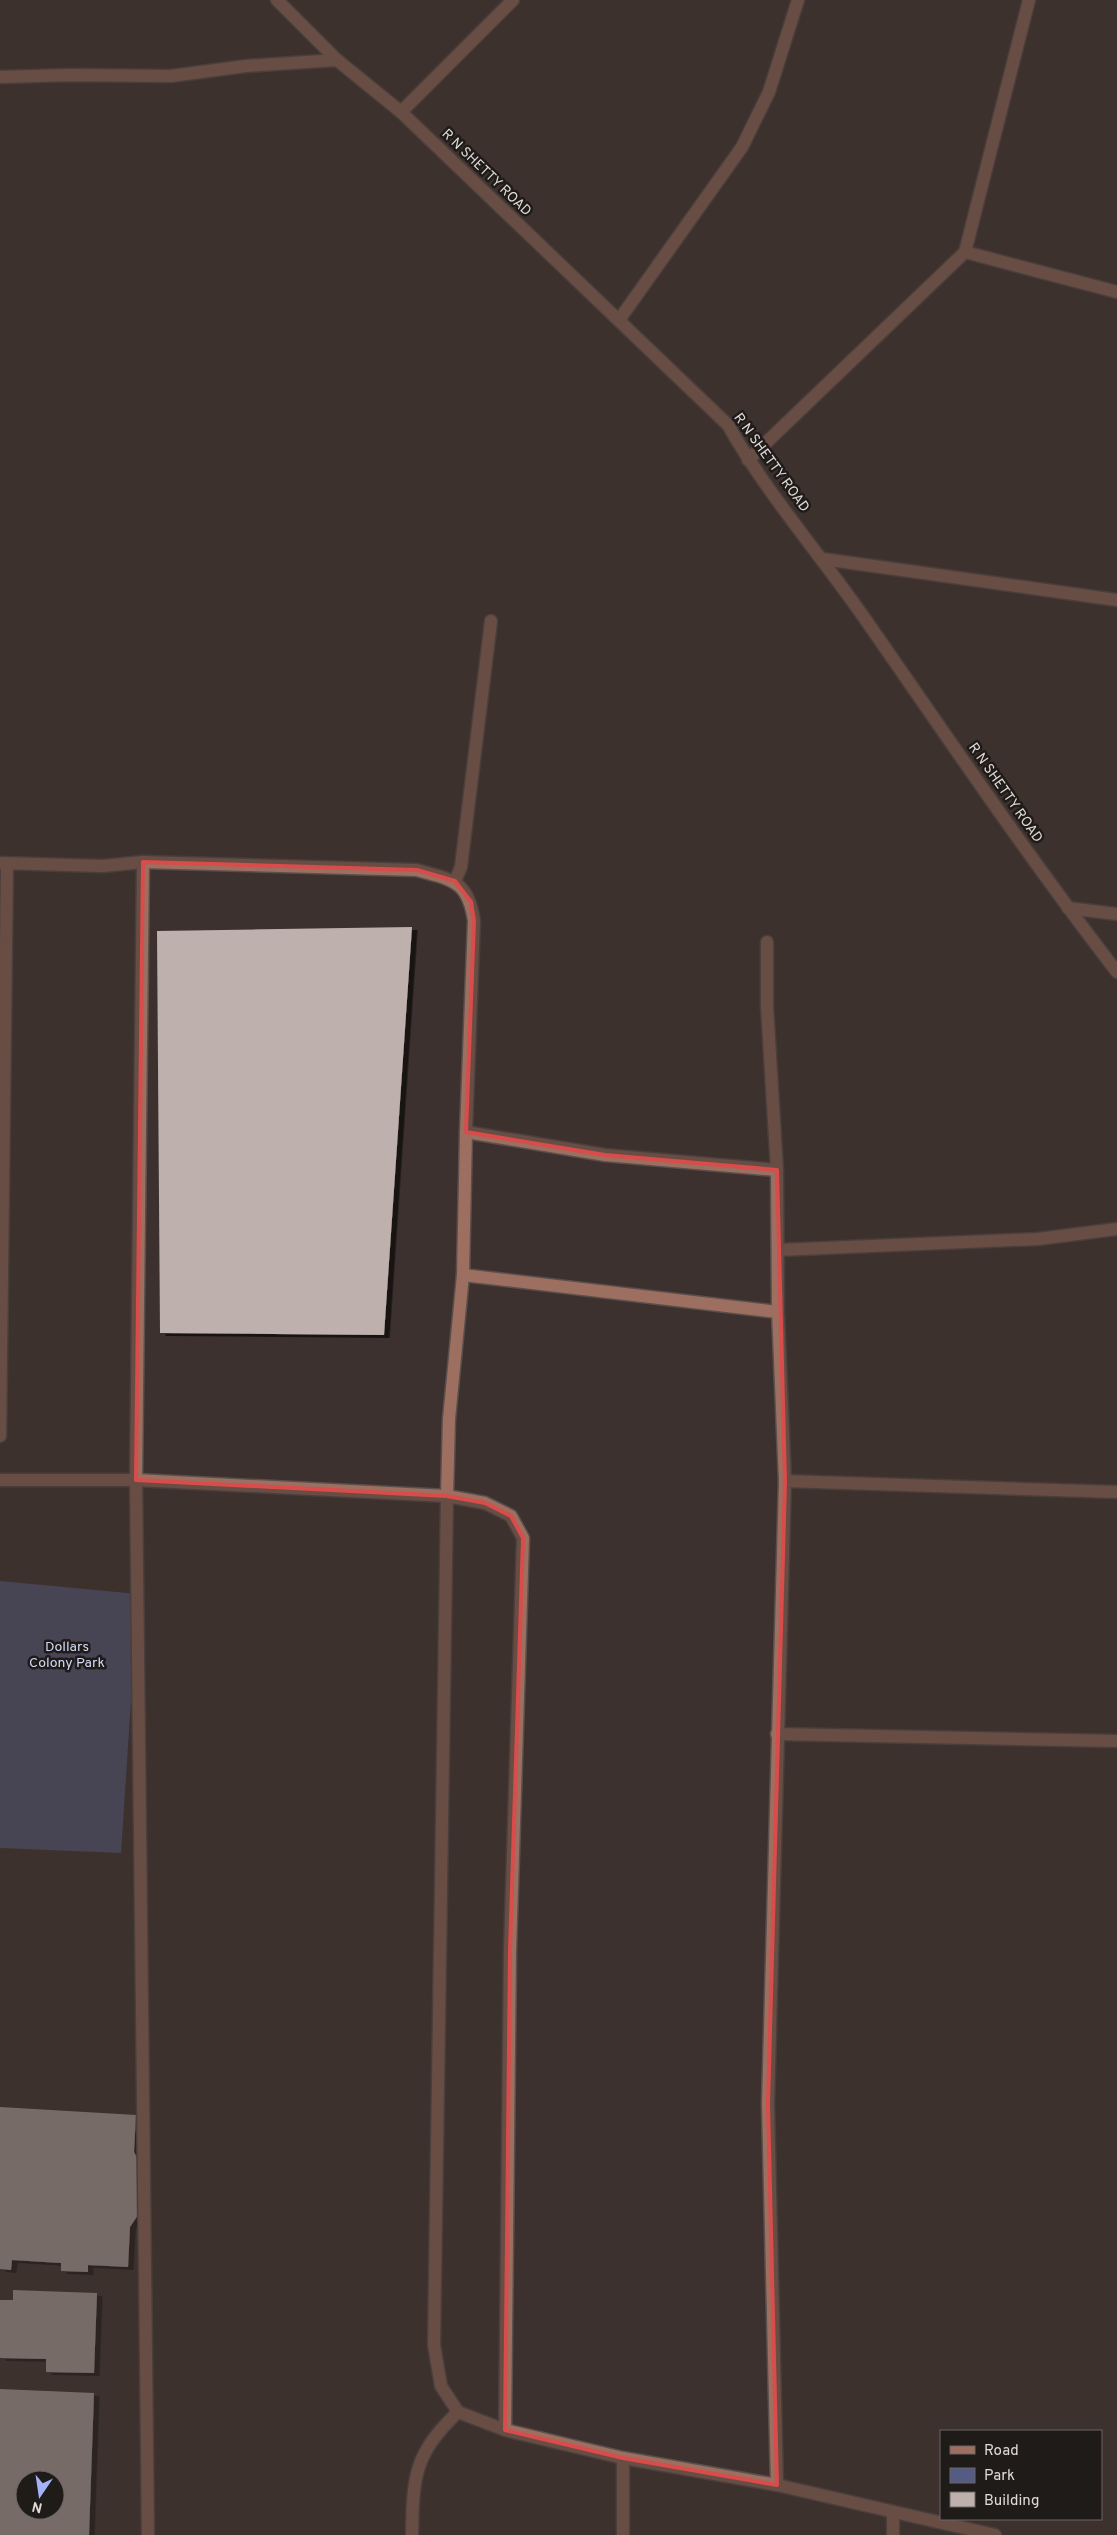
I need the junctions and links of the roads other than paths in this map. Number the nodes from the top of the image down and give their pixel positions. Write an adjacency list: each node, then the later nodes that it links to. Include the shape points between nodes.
1 (277, 0): 5 (street, R N SHETTY ROAD)
2 (513, 0): 7 (street)
3 (798, 0): 10 (street, via 769,92 742,147)
4 (1029, 0): 8 (street)
5 (337, 60): 6 (street, via 246,66 171,76); 7 (street, R N SHETTY ROAD)
6 (0, 78)
7 (401, 112): 10 (street, R N SHETTY ROAD)
8 (964, 252): 9 (street); 11 (street)
9 (1117, 292)
10 (619, 320): 11 (street, R N SHETTY ROAD, via 728,425)
11 (748, 460): 12 (street, R N SHETTY ROAD)
12 (823, 559): 13 (street); 18 (street, R N SHETTY ROAD)
13 (1117, 600)
14 (491, 621): 17 (street, via 461,867)
15 (143, 862): 16 (street, via 103,866); 17 (street, via 417,870); 30 (street)
16 (3, 864): 28 (street)
17 (456, 881): 22 (street, via 471,902 474,921)
18 (1068, 908): 19 (street); 21 (street, R N SHETTY ROAD)
19 (1117, 914)
20 (767, 942): 23 (street, via 767,1006)
21 (1117, 972)
22 (466, 1132): 23 (street, via 605,1155); 26 (street)
23 (777, 1170): 25 (street)
24 (1117, 1229): 25 (street, via 1038,1239)
25 (778, 1250): 27 (street)
26 (463, 1275): 27 (street); 33 (street, via 449,1419)
27 (778, 1312): 31 (street)
28 (0, 1436)
29 (0, 1480): 30 (street)
30 (136, 1480): 33 (street); 41 (street)
31 (785, 1481): 32 (street); 34 (street)
32 (1117, 1492)
33 (447, 1496): 36 (street, via 434,2345 441,2386); 37 (street, via 485,1503 511,1516 523,1538 510,1950)
34 (777, 1734): 35 (street); 39 (street, via 768,2104)
35 (1117, 1741)
36 (458, 2412): 37 (street); 42 (street, via 436,2433 421,2458 413,2488)
37 (505, 2430): 38 (street)
38 (623, 2458): 39 (street); 43 (street)
39 (777, 2485): 40 (street)
40 (893, 2513): 44 (street); 45 (street)
41 (148, 2535)
42 (412, 2535)
43 (622, 2535)
44 (893, 2535)
45 (995, 2535)

